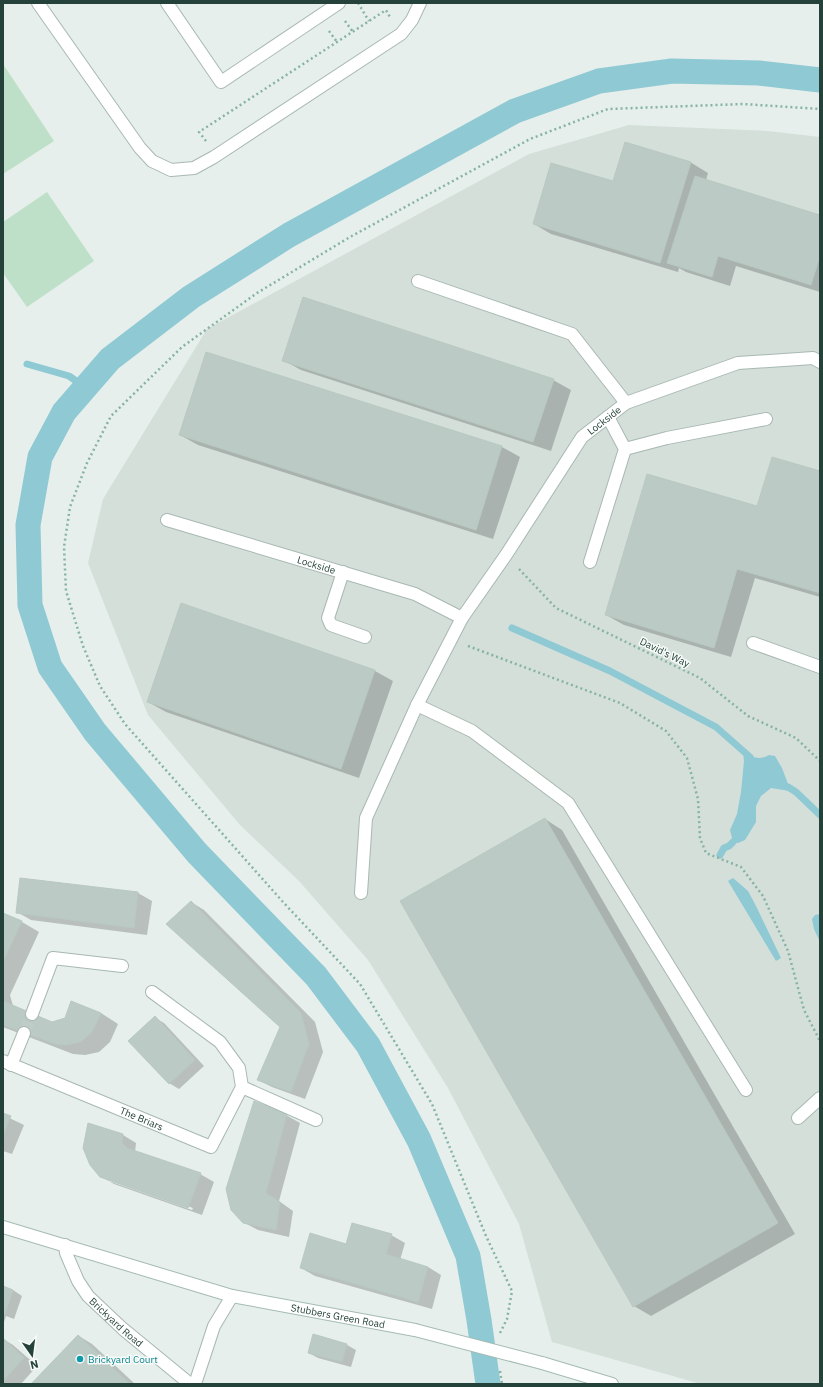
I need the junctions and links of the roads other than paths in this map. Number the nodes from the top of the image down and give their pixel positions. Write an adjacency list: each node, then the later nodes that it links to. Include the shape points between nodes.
1 (38, 3): 3 (street, via 140,148 152,161 171,170 194,168 217,156 401,34 412,20)
2 (167, 3): 4 (street, via 221,82)
3 (420, 3)
4 (334, 4)
5 (418, 281): 7 (street, Lockside, via 572,334)
6 (820, 362): 7 (street, Lockside, via 813,358 738,363)
7 (626, 403): 8 (street, Lockside)
8 (608, 417): 10 (street); 14 (street, Lockside, via 582,438)
9 (766, 419): 10 (street, via 667,438)
10 (625, 449): 12 (street)
11 (167, 520): 13 (street, Lockside)
12 (590, 562)
13 (343, 572): 14 (street, Lockside, via 415,594); 15 (street, via 328,618 331,625)
14 (462, 618): 18 (street, Lockside)
15 (365, 637)
16 (753, 643): 17 (street)
17 (820, 668)
18 (417, 704): 19 (street, Lockside, via 366,818); 26 (street, via 472,731 568,803)
19 (361, 893)
20 (122, 966): 22 (street, via 53,958)
21 (152, 992): 25 (street, via 220,1042 238,1068)
22 (32, 1014)
23 (24, 1033): 24 (street, The Briars)
24 (7, 1063): 25 (street, The Briars, via 212,1147)
25 (242, 1087): 29 (street)
26 (746, 1090)
27 (820, 1098): 28 (street)
28 (798, 1118)
29 (316, 1120)
30 (3, 1227): 31 (street, Stubbers Green Road)
31 (65, 1245): 32 (street, Stubbers Green Road); 33 (street, Brickyard Road, via 78,1281 88,1296 123,1329)
32 (232, 1296): 34 (street, via 214,1326); 35 (street, Stubbers Green Road, bridge, via 415,1330)
33 (190, 1384)
34 (194, 1384)
35 (612, 1384)

